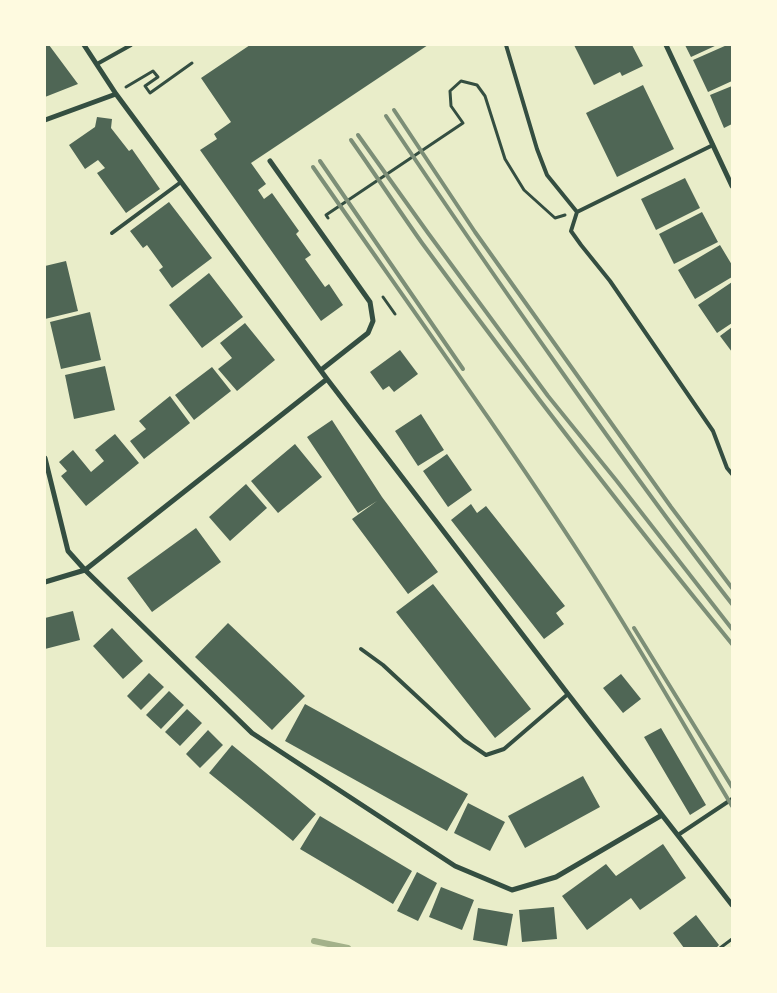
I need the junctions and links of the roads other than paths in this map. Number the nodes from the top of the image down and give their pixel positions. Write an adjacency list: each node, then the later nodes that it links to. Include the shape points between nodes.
1 (84, 45): 5 (street)
2 (131, 45): 5 (lane)
3 (506, 45): 12 (lane, via 547,175)
4 (666, 45): 8 (street)
5 (96, 64): 6 (street)
6 (116, 94): 7 (street); 10 (street)
7 (45, 120)
8 (713, 145): 11 (street); 12 (lane)
9 (270, 161): 14 (street, via 370,302 373,321 368,333)
10 (182, 182): 13 (lane); 14 (street)
11 (732, 186)
12 (577, 212): 17 (lane, via 571,231 610,281 713,431)
13 (112, 233)
14 (321, 370): 15 (street)
15 (327, 379): 18 (street); 21 (street)
16 (45, 458): 18 (street, via 68,551)
17 (732, 474)
18 (85, 570): 19 (street); 23 (street, via 252,733 455,866 512,890 556,877)
19 (45, 582)
20 (361, 649): 21 (lane, via 383,665 464,740 486,755 504,749)
21 (568, 694): 23 (street)
22 (732, 799): 24 (lane)
23 (662, 815): 24 (street)
24 (678, 835): 25 (street)
25 (732, 905)

